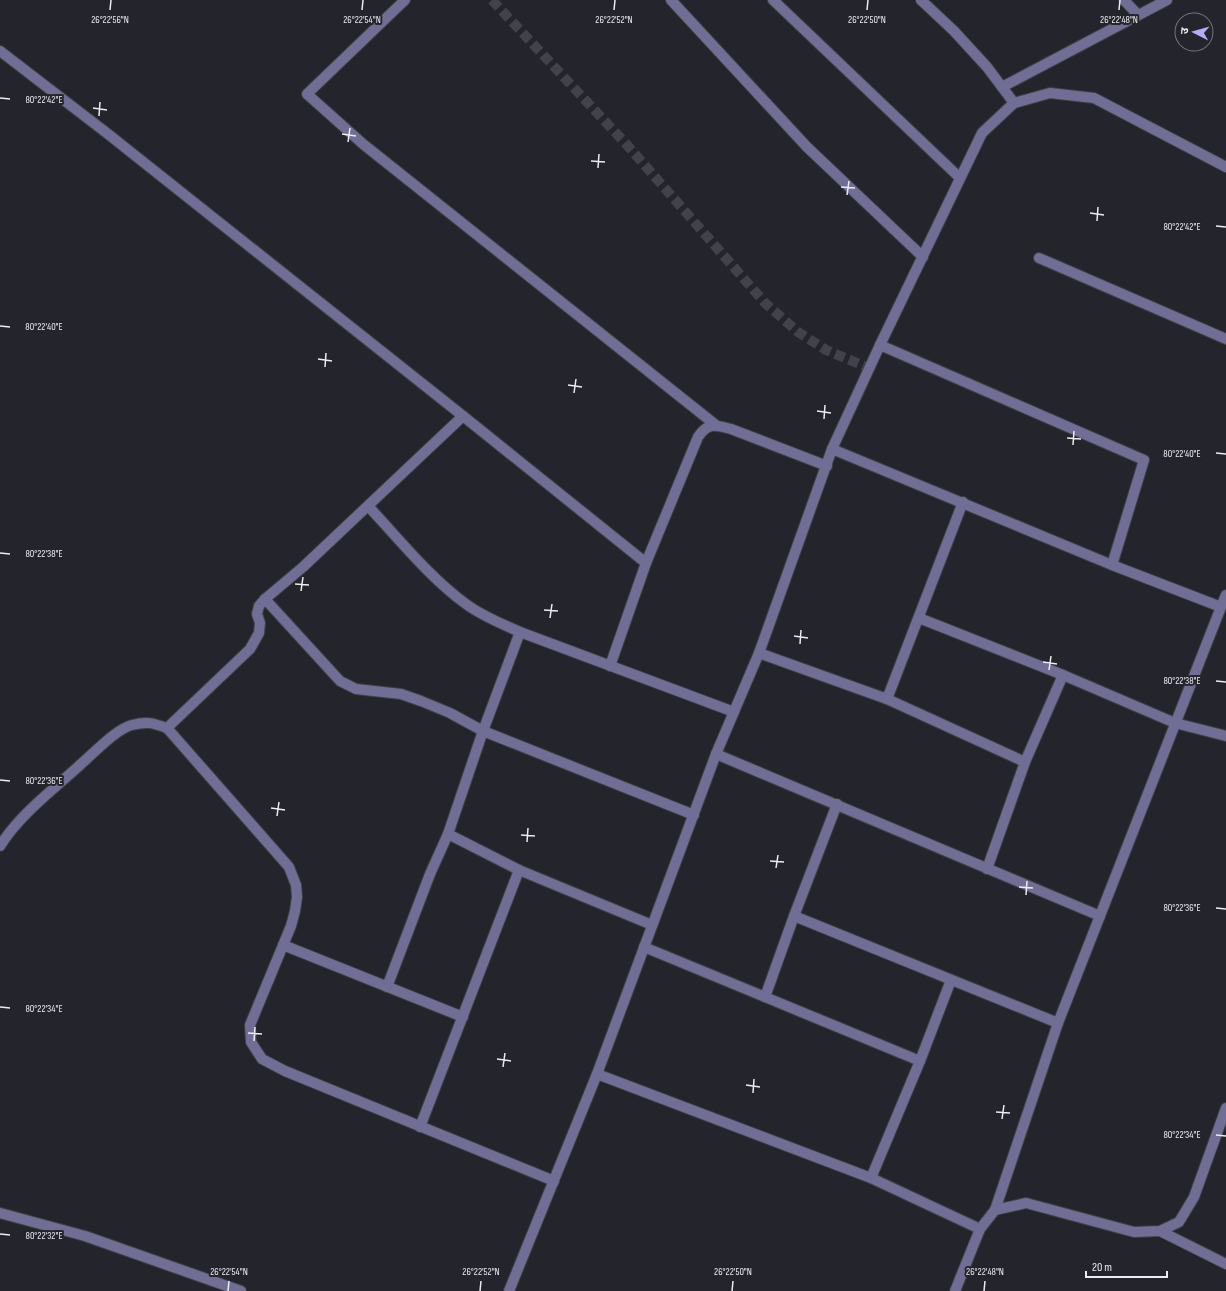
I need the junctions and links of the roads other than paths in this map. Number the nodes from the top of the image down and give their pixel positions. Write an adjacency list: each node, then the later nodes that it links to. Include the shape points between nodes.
1 (405, 0): 18 (street, via 307,94 363,144)
2 (671, 0): 13 (street, via 807,147)
3 (773, 0): 12 (street)
4 (921, 0): 9 (street, via 973,51)
5 (1124, 0): 7 (street)
6 (1167, 0): 7 (street)
7 (1138, 15): 9 (street)
8 (0, 51): 17 (street)
9 (1002, 87): 10 (street)
10 (1014, 103): 11 (street, via 1050,93 1094,98); 12 (street, via 982,133)
11 (1226, 167)
12 (960, 178): 13 (street)
13 (922, 257): 16 (street)
14 (1039, 258): 15 (street)
15 (1226, 339)
16 (880, 345): 19 (street); 24 (street, via 1144,460)
17 (463, 416): 22 (street); 23 (street)
18 (717, 426): 20 (street); 23 (street, via 703,429 698,437)
19 (832, 449): 20 (street); 21 (street)
20 (827, 466): 30 (street)
21 (963, 502): 24 (street); 28 (street)
22 (368, 506): 26 (street); 29 (street, via 442,585 490,619)
23 (646, 563): 31 (street)
24 (1112, 565): 27 (street)
25 (1226, 595): 27 (street)
26 (265, 599): 36 (street, via 257,614 260,623 259,633 250,649); 37 (street, via 340,681 356,689 401,694 450,713)
27 (1221, 607): 35 (street)
28 (919, 618): 32 (street); 33 (street)
29 (520, 632): 31 (street); 37 (street)
30 (759, 653): 33 (street); 34 (street)
31 (610, 666): 34 (street)
32 (1063, 675): 35 (street); 40 (street)
33 (887, 699): 40 (street)
34 (734, 712): 39 (street)
35 (1175, 722): 38 (street); 48 (street)
36 (167, 728): 44 (street, via 149,722 130,725 111,737 28,813); 50 (street, via 289,867 296,885 297,897 291,926)
37 (483, 731): 42 (street); 43 (street)
38 (1226, 736)
39 (716, 754): 41 (street); 42 (street)
40 (1025, 762): 45 (street)
41 (837, 804): 45 (street); 47 (street)
42 (694, 815): 49 (street)
43 (448, 834): 46 (street); 53 (street)
44 (0, 846)
45 (987, 869): 48 (street)
46 (519, 870): 49 (street); 55 (street)
47 (794, 916): 52 (street); 54 (street)
48 (1100, 916): 56 (street)
49 (652, 926): 51 (street)
50 (283, 945): 53 (street); 60 (street, via 250,1025 251,1042 262,1059 284,1071)
51 (644, 947): 54 (street); 58 (street)
52 (951, 980): 56 (street); 57 (street)
53 (387, 987): 55 (street)
54 (765, 998): 57 (street)
55 (463, 1017): 60 (street)
56 (1058, 1023): 63 (street)
57 (920, 1061): 61 (street)
58 (596, 1074): 61 (street); 62 (street)
59 (1226, 1108): 66 (street, via 1194,1197 1179,1222)
60 (420, 1127): 62 (street)
61 (871, 1178): 65 (street)
62 (554, 1181): 69 (street)
63 (995, 1210): 65 (street); 66 (street, via 1026,1203 1134,1232)
64 (0, 1214): 68 (street, via 85,1236)
65 (980, 1229): 70 (street)
66 (1160, 1231): 67 (street)
67 (1223, 1260)
68 (241, 1291)
69 (509, 1291)
70 (955, 1291)

